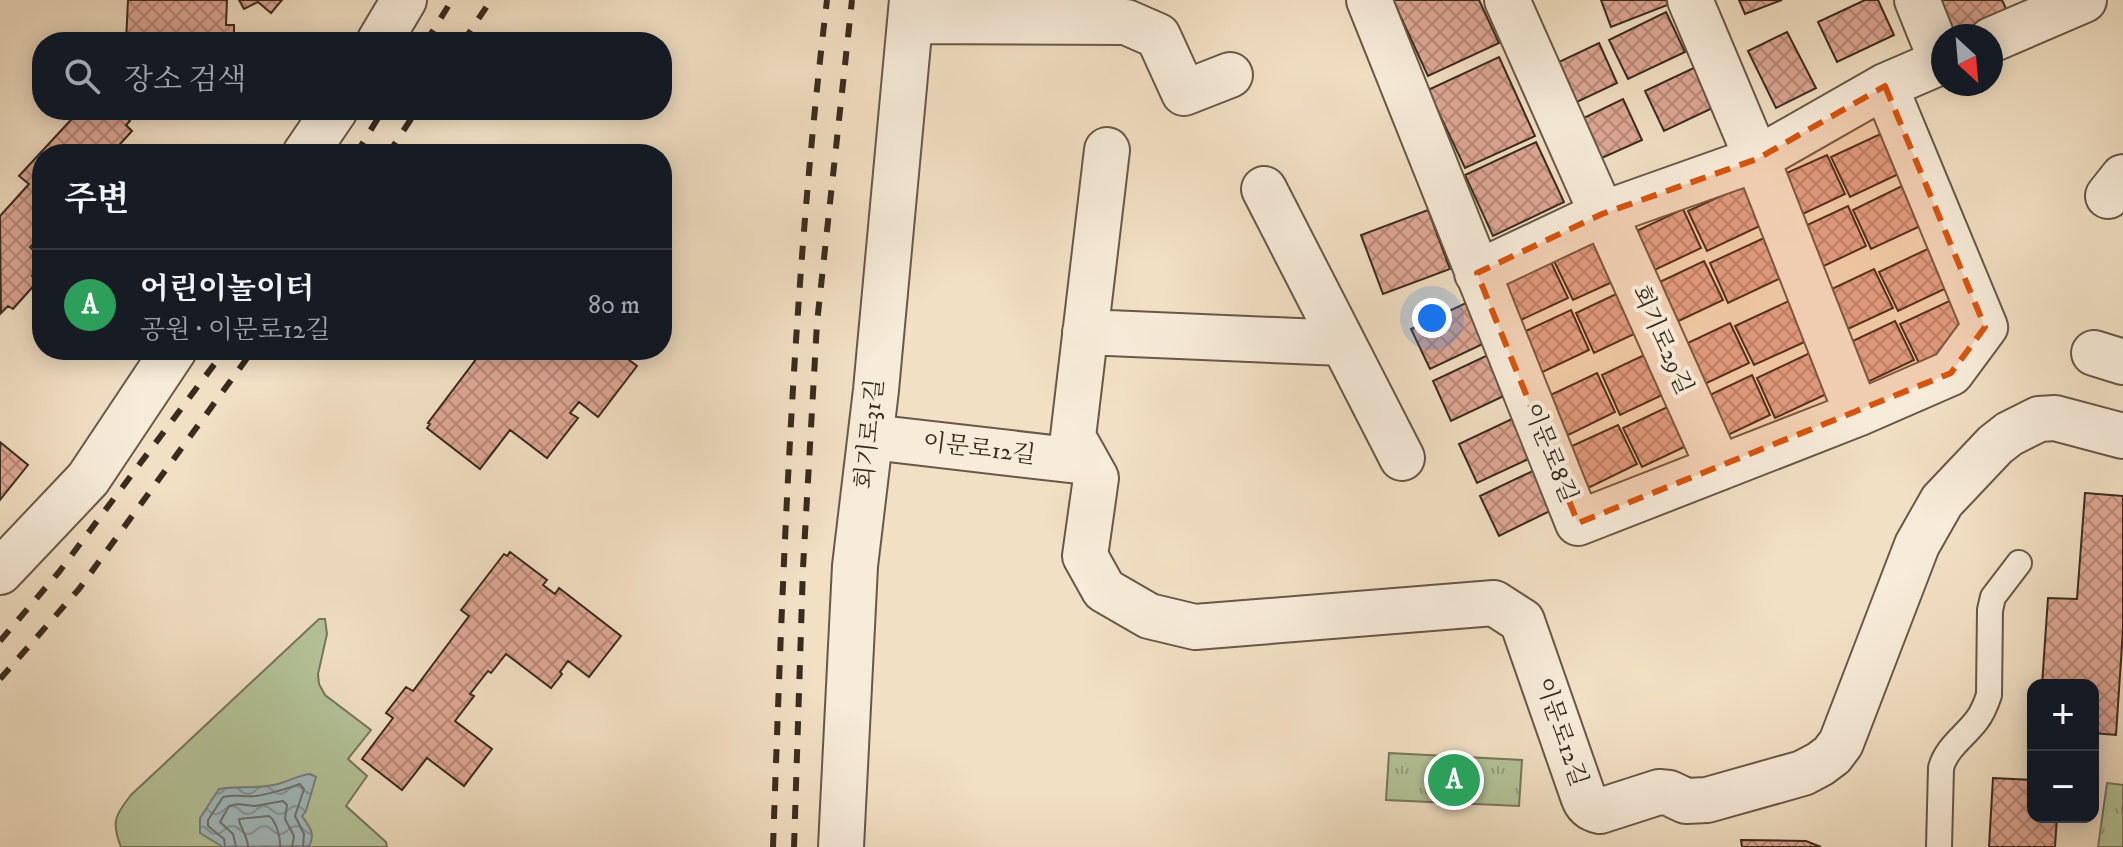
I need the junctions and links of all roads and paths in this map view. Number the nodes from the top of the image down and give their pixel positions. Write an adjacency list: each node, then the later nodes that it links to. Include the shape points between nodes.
1 (404, 0): 9 (street)
2 (1369, 0): 21 (street, 이문로8길)
3 (1507, 0): 20 (street)
4 (1690, 0): 18 (street)
5 (1917, 0): 10 (street)
6 (2084, 0): 11 (street)
7 (911, 10): 8 (street, 회기로31길); 27 (street, 회기로31길)
8 (1092, 11): 13 (street, 회기로31길, via 1158,36 1184,93)
9 (385, 32)
10 (1931, 34)
11 (2003, 35)
12 (1931, 66): 14 (street)
13 (1230, 75)
14 (1885, 86): 18 (street); 25 (street, 이문로8길, via 1985,327 1951,373)
15 (328, 120): 16 (street)
16 (312, 144)
17 (1107, 150): 22 (street, 이문로12길)
18 (1757, 159): 20 (street); 25 (street)
19 (1264, 189): 23 (street)
20 (1602, 214): 21 (street); 30 (street, 회기로29길)
21 (1477, 273): 30 (street, 이문로8길, via 1578,523)
22 (1085, 332): 23 (street); 29 (street, 이문로12길, via 1073,437)
23 (1343, 343): 28 (street)
24 (167, 360): 32 (street, via 88,479)
25 (1857, 414): 30 (street, 이문로8길)
26 (2123, 436): 29 (street, 이문로12길, via 2055,418 2039,419 1995,445 1942,501 1917,545 1841,743 1820,764 1707,800 1686,801 1659,792 1600,811 1585,802 1522,621 1494,603 1195,627 1149,616 1104,590 1085,556 1096,478)
27 (871, 437): 29 (street, 이문로12길); 33 (street, 회기로31길, via 855,566)
28 (1402, 458)
29 (1087, 462)
30 (1719, 468)
31 (2019, 563): 34 (lane, via 1993,597 1990,610 1989,695 1976,721 1943,758)
32 (0, 572)
33 (841, 847)
34 (1939, 847)

